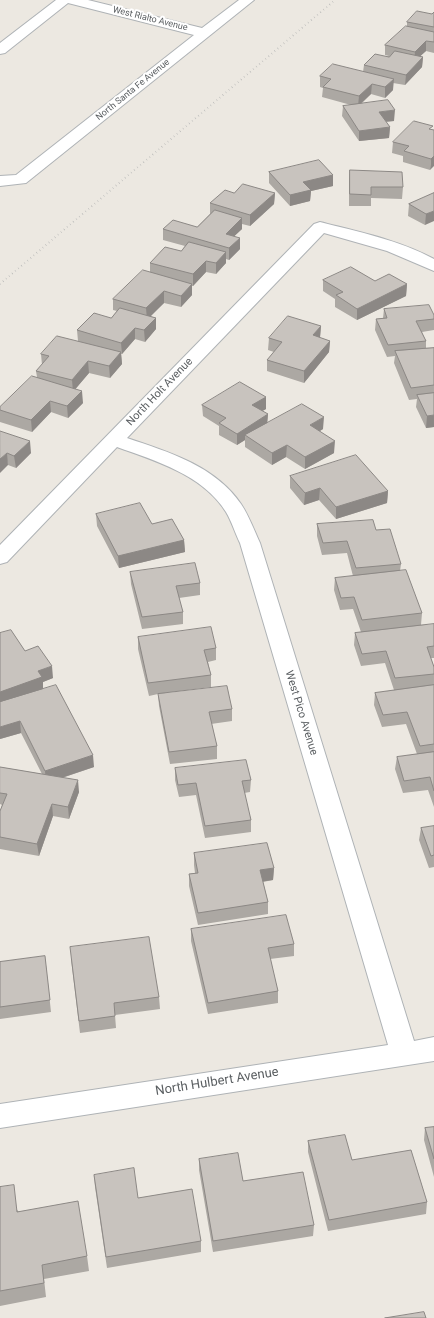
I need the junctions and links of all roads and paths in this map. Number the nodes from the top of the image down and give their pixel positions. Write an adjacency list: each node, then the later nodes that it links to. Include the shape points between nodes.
1 (64, 0): 5 (street)
2 (72, 0): 4 (street, West Rialto Avenue)
3 (246, 0): 4 (street, North Santa Fe Avenue)
4 (204, 33): 6 (street, North Santa Fe Avenue, via 20,180)
5 (0, 50)
6 (0, 181)
7 (434, 266): 8 (street, North Holt Avenue, via 378,242 320,227)
8 (115, 440): 9 (street, North Holt Avenue); 11 (street, West Pico Avenue, via 185,465 209,481 233,507 250,542)
9 (0, 557)
10 (434, 1049): 11 (street, North Hulbert Avenue)
11 (404, 1053): 12 (street, North Hulbert Avenue)
12 (0, 1116)

